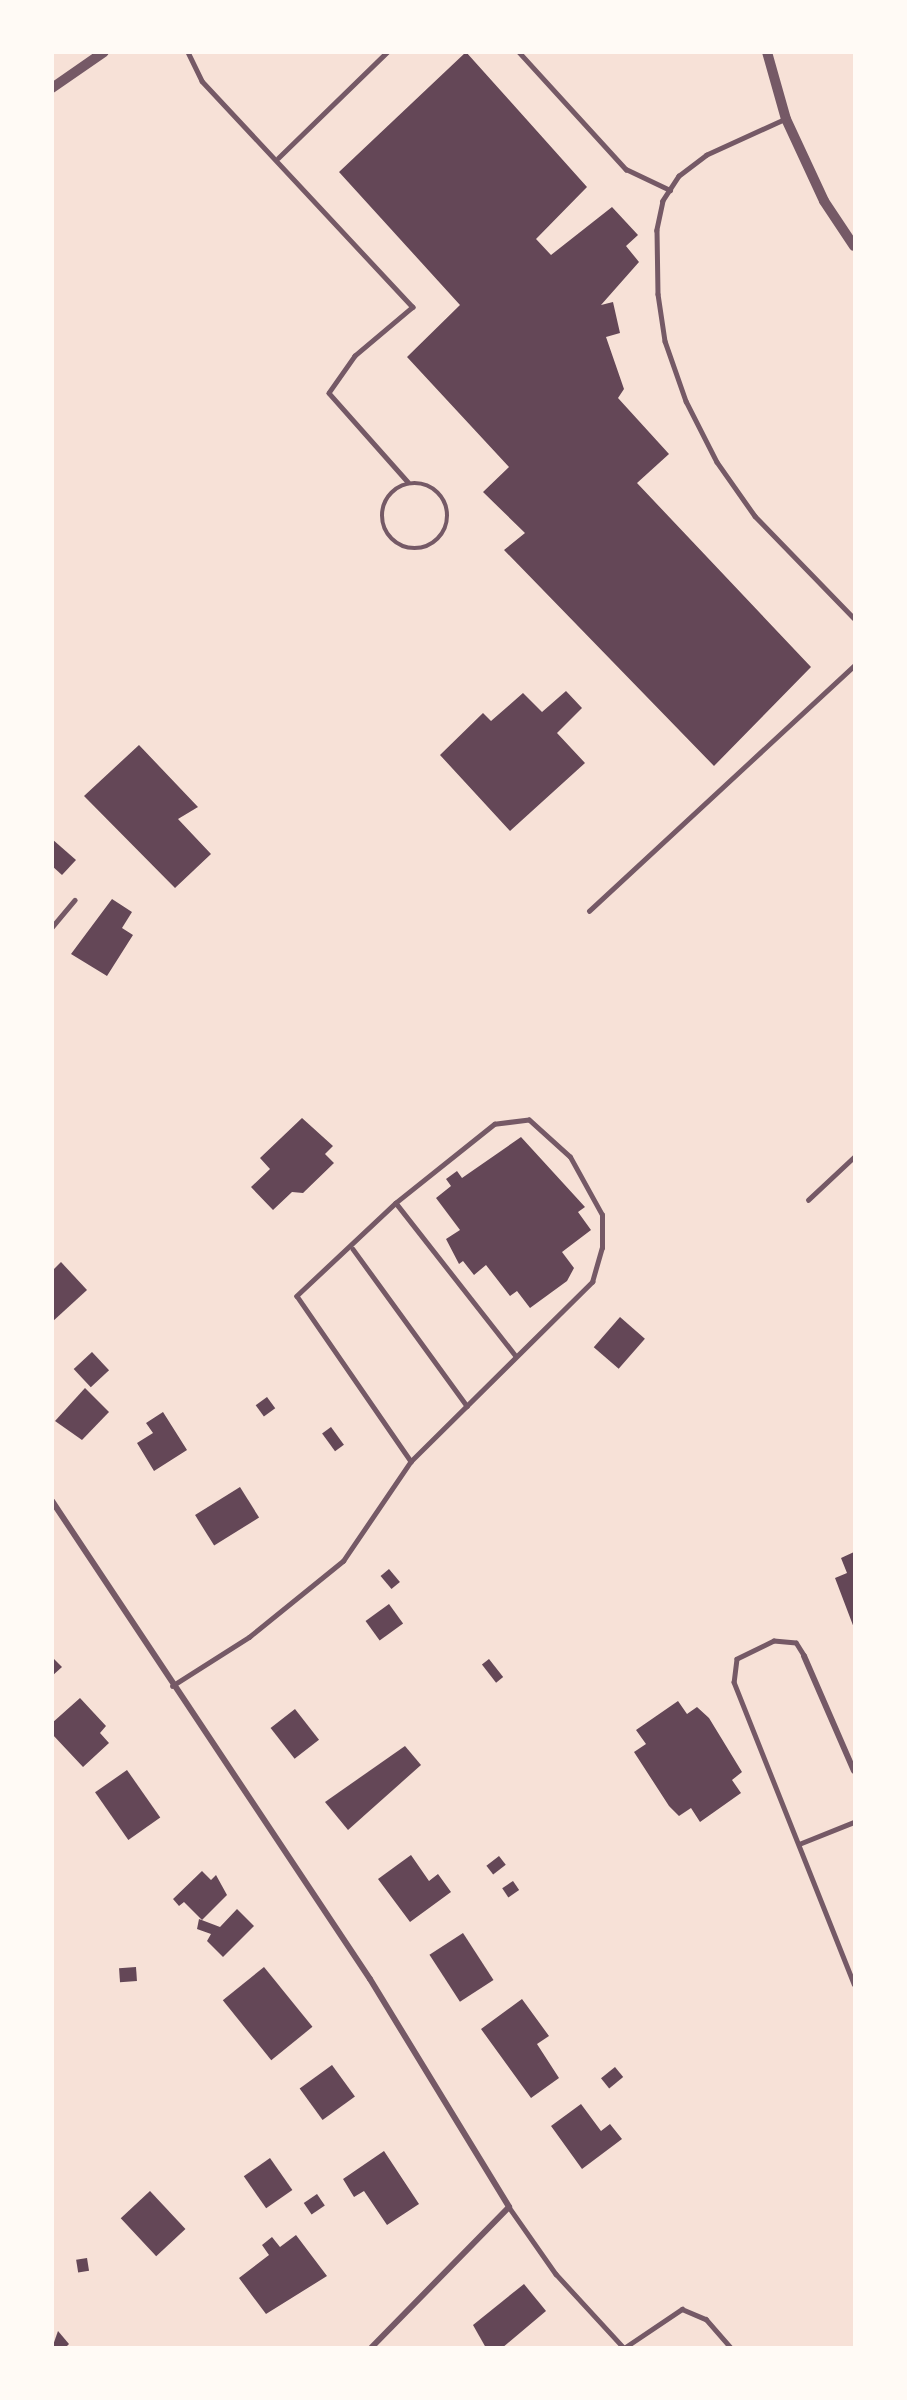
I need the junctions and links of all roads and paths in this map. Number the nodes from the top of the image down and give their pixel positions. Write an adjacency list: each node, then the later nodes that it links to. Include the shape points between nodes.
1 (104, 52): 6 (street)
2 (188, 52): 8 (lane, via 202,81)
3 (387, 52): 8 (lane)
4 (519, 52): 9 (lane, via 626,170)
5 (767, 52): 7 (street)
6 (52, 88)
7 (786, 119): 9 (lane, via 707,154); 10 (street, via 824,201)
8 (278, 158): 11 (lane, via 413,307 355,356 329,393)
9 (670, 190): 12 (lane, via 657,230 658,294 665,341 686,401 717,462 755,516)
10 (855, 246)
11 (408, 482): 11 (lane, via 384,504 383,527 396,544 414,549 431,546 448,520 447,503 437,490)
12 (855, 618)
13 (855, 666): 15 (lane)
14 (75, 900): 16 (lane)
15 (589, 911)
16 (52, 927)
17 (855, 1157): 18 (lane)
18 (808, 1200)
19 (396, 1203): 20 (lane); 21 (lane); 21 (lane, via 495,1124 529,1120 570,1157 602,1215 602,1248 592,1282)
20 (353, 1249): 22 (lane); 23 (lane, via 297,1296)
21 (516, 1356): 22 (lane)
22 (467, 1406): 23 (lane)
23 (411, 1461): 26 (lane, via 335,1569 249,1637)
24 (52, 1501): 26 (street)
25 (804, 1656): 27 (street); 29 (lane, via 796,1643 774,1641 737,1659 734,1667 734,1682)
26 (171, 1686): 31 (street, via 370,1979)
27 (855, 1771)
28 (855, 1822): 29 (lane)
29 (799, 1844): 30 (lane)
30 (855, 1984)
31 (509, 2207): 32 (street); 33 (lane, via 555,2274)
32 (370, 2348)
33 (624, 2348): 34 (lane, via 682,2309 706,2319)
34 (731, 2348)

